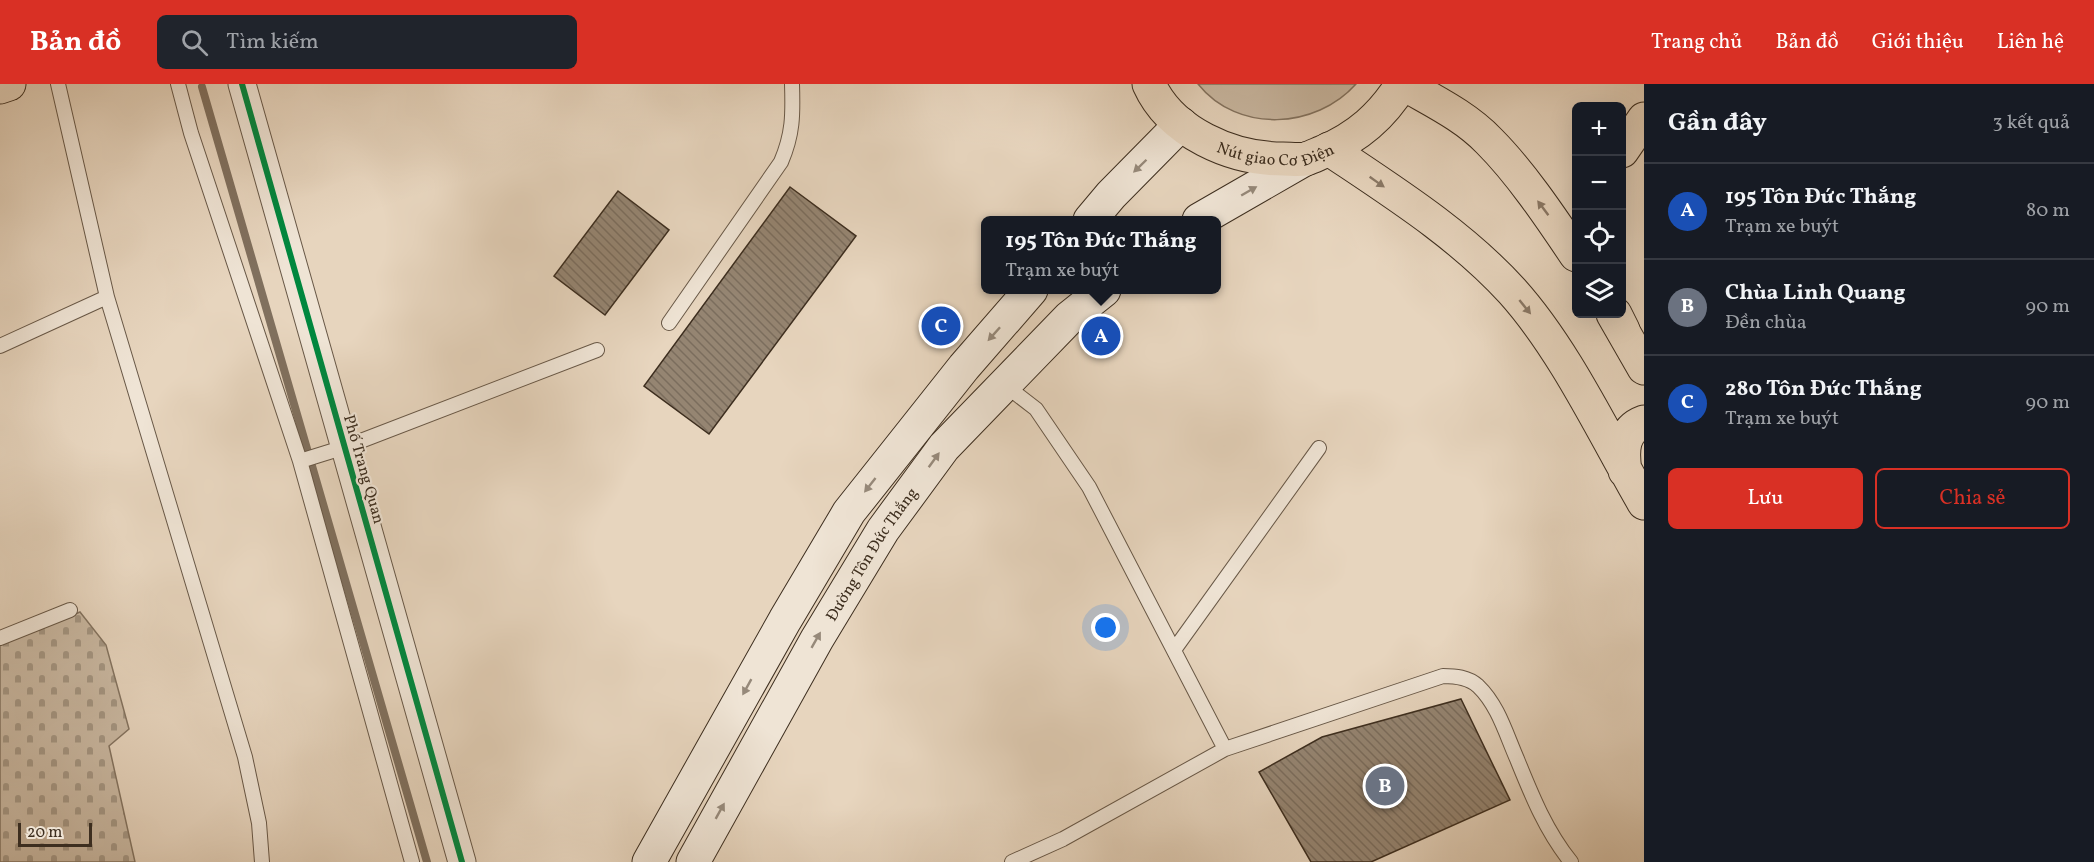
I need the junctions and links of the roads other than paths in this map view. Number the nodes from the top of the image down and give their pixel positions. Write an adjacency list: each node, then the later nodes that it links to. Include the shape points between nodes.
1 (9, 84): 8 (main road)
2 (57, 84): 18 (lane)
3 (178, 84): 28 (lane, via 191,133)
4 (242, 84): 27 (street, Phố Trang Quan)
5 (792, 84): 20 (lane, via 793,121 790,142 781,162)
6 (1403, 84): 12 (main road, Nút giao Cơ Điện, via 1372,123 1352,138); 15 (main road, one-way to 6, via 1489,140 1462,117)
7 (1147, 86): 10 (main road, Nút giao Cơ Điện)
8 (0, 87)
9 (1644, 119): 11 (main road)
10 (1181, 123): 12 (main road, Nút giao Cơ Điện, via 1207,142 1237,154 1258,158); 13 (main road, one-way to 13)
11 (1626, 145)
12 (1317, 154): 14 (main road, one-way to 12); 29 (main road, one-way to 29, via 1434,221 1463,243 1513,292 1556,349)
13 (1093, 216)
14 (1206, 216)
15 (1572, 249)
16 (1028, 294): 38 (main road, one-way to 38, via 849,512)
17 (1099, 294): 24 (main road, Đường Tôn Đức Thắng, via 1069,318)
18 (107, 297): 21 (lane); 35 (lane, via 245,757 259,823)
19 (1617, 319): 23 (main road)
20 (669, 323)
21 (0, 346)
22 (597, 350): 27 (lane)
23 (1644, 368)
24 (1005, 386): 33 (lane, via 1036,409 1089,487); 39 (main road, Đường Tôn Đức Thắng, one-way to 24, via 817,639 883,530 944,447)
25 (1644, 422): 29 (main road, via 1627,436 1622,451)
26 (1319, 448): 33 (lane)
27 (336, 449): 28 (lane); 37 (street, Phố Trang Quan)
28 (302, 460): 36 (lane)
29 (1625, 471): 30 (main road)
30 (1644, 503)
31 (70, 610): 32 (lane)
32 (0, 638)
33 (1174, 650): 34 (lane)
34 (1225, 749): 40 (lane, via 1063,839); 41 (lane, via 1443,676 1467,679 1494,705 1537,809)
35 (262, 862)
36 (412, 862)
37 (462, 862)
38 (650, 862)
39 (693, 862)
40 (1011, 862)
41 (1571, 862)

